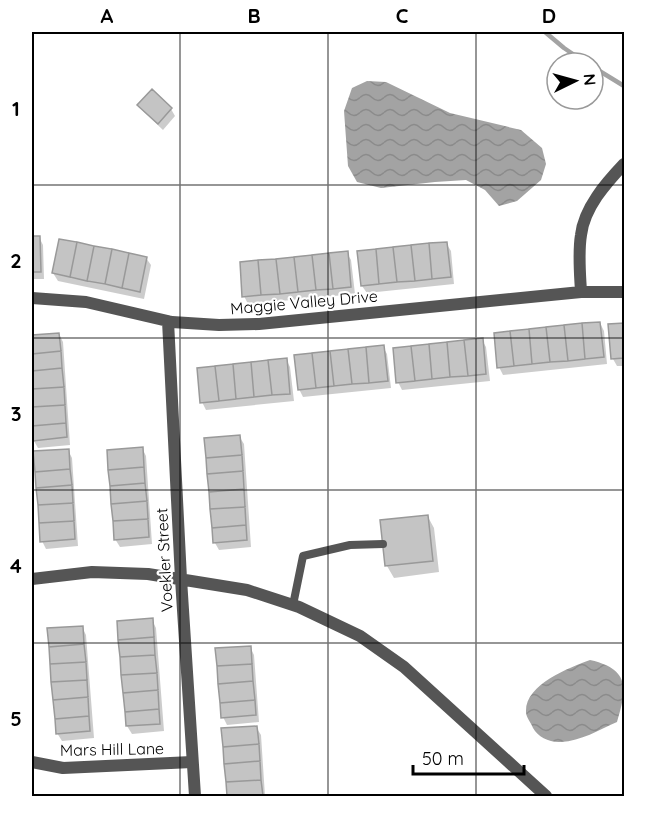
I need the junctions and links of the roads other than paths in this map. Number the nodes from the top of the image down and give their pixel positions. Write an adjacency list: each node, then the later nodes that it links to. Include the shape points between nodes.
1 (624, 164): 2 (street, via 609,180 585,220 581,234)
2 (581, 292): 3 (street, Maggie Valley Drive); 5 (street, Maggie Valley Drive, via 259,324)
3 (624, 292)
4 (32, 298): 5 (street, Maggie Valley Drive, via 86,302)
5 (168, 321): 8 (street, Voekler Street)
6 (383, 544): 9 (lane, via 350,545 303,556)
7 (32, 579): 8 (street, via 92,572)
8 (181, 579): 9 (street, via 247,590); 11 (street, Voekler Street)
9 (294, 605): 13 (street, via 360,636 404,667)
10 (32, 762): 11 (street, Mars Hill Lane, via 63,768)
11 (192, 762): 12 (street, Voekler Street)
12 (195, 796)
13 (546, 796)

